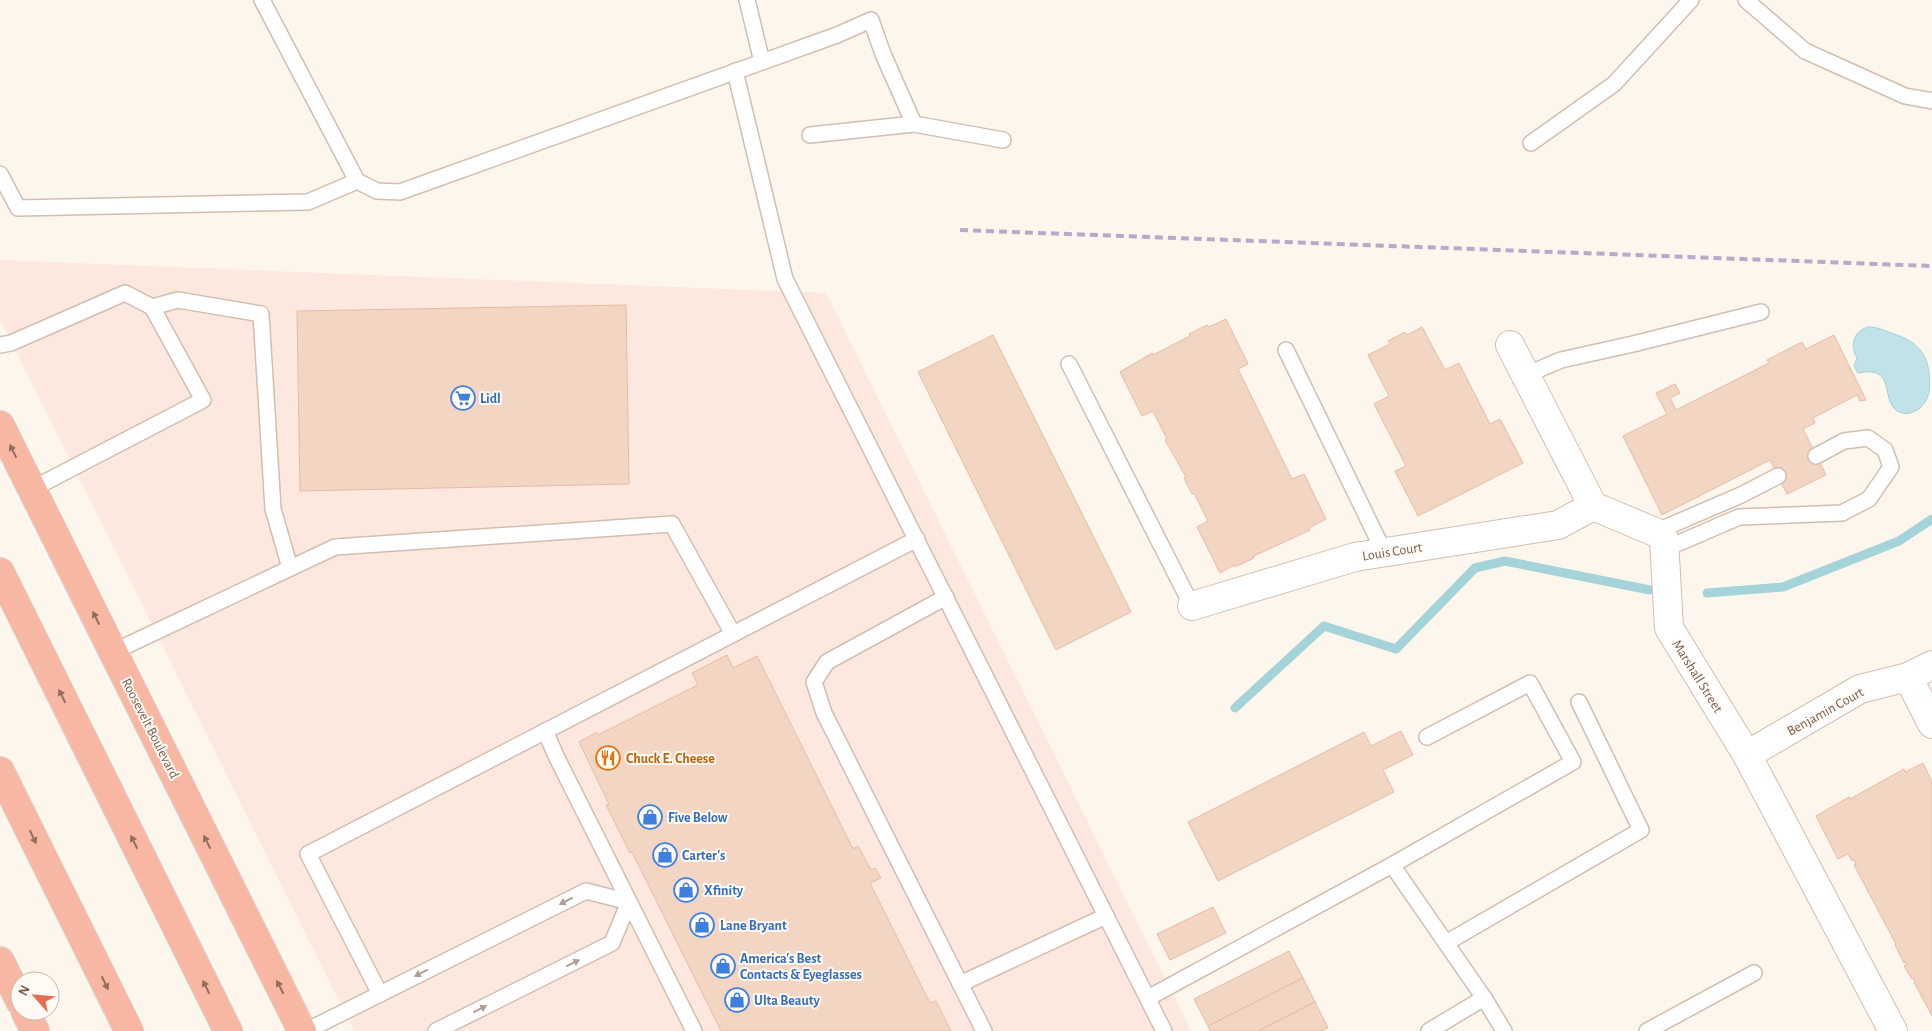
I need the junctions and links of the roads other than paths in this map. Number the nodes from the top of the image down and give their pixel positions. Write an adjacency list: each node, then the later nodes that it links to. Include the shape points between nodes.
1 (262, 0): 13 (lane)
2 (747, 0): 5 (lane)
3 (1691, 0): 11 (lane, via 1614,84)
4 (1746, 0): 7 (lane, via 1805,50 1905,96)
5 (762, 62): 6 (lane); 8 (lane, via 870,20)
6 (735, 71): 13 (lane, via 400,192 377,191); 26 (lane, via 785,279)
7 (1932, 101)
8 (914, 124): 9 (lane); 10 (lane)
9 (810, 135)
10 (1003, 140)
11 (1531, 143)
12 (0, 174): 13 (lane, via 18,208 308,202)
13 (357, 181)
14 (152, 307): 16 (lane, via 125,293); 24 (lane, via 202,400); 29 (lane, via 178,300 261,314 272,510)
15 (1761, 312): 20 (lane, via 1560,360)
16 (0, 345)
17 (1510, 345): 20 (street)
18 (1286, 350): 28 (lane)
19 (1069, 364): 32 (lane)
20 (1526, 375): 25 (street)
21 (0, 425): 24 (highway, Roosevelt Boulevard, one-way to 21)
22 (1816, 456): 27 (lane, via 1844,442 1868,438 1885,450 1891,467 1869,499 1842,513 1739,517)
23 (1778, 476): 27 (lane)
24 (32, 490): 34 (highway, Roosevelt Boulevard, one-way to 24)
25 (1593, 506): 27 (street); 28 (street, Louis Court, via 1558,526)
26 (917, 539): 31 (lane); 33 (lane)
27 (1660, 540): 41 (street, Marshall Street, via 1669,628)
28 (1384, 552): 32 (street, Louis Court, via 1355,557)
29 (290, 568): 33 (lane, via 335,547 672,524); 34 (lane)
30 (0, 572): 55 (highway, one-way to 30)
31 (946, 597): 45 (lane); 50 (lane, via 827,662 814,682 824,713)
32 (1192, 606)
33 (733, 634): 39 (lane)
34 (113, 652): 56 (highway, Roosevelt Boulevard, one-way to 34)
35 (1932, 665): 36 (street, Benjamin Court)
36 (1908, 677): 38 (street); 41 (street, Benjamin Court, via 1860,690)
37 (1579, 702): 46 (lane, via 1641,830)
38 (1932, 724)
39 (545, 731): 44 (lane); 51 (lane, via 308,854)
40 (1427, 737): 43 (lane, via 1530,683 1573,762)
41 (1747, 756): 65 (street, Marshall Street)
42 (0, 771): 54 (highway, one-way to 54)
43 (1392, 865): 46 (lane); 52 (lane)
44 (629, 902): 51 (lane, one-way to 51, via 586,891); 58 (lane, one-way to 44, via 612,943); 59 (lane)
45 (1106, 916): 50 (lane); 52 (lane)
46 (1446, 943): 53 (lane)
47 (0, 961): 49 (highway)
48 (1754, 973): 64 (lane)
49 (10, 981)
50 (960, 984): 60 (lane)
51 (380, 994): 57 (lane)
52 (1148, 998): 61 (lane)
53 (1484, 998): 62 (lane); 63 (lane)
54 (130, 1031)
55 (228, 1031)
56 (302, 1031)
57 (306, 1031)
58 (436, 1031)
59 (694, 1031)
60 (984, 1031)
61 (1164, 1031)
62 (1429, 1031)
63 (1504, 1031)
64 (1647, 1031)
65 (1893, 1031)

